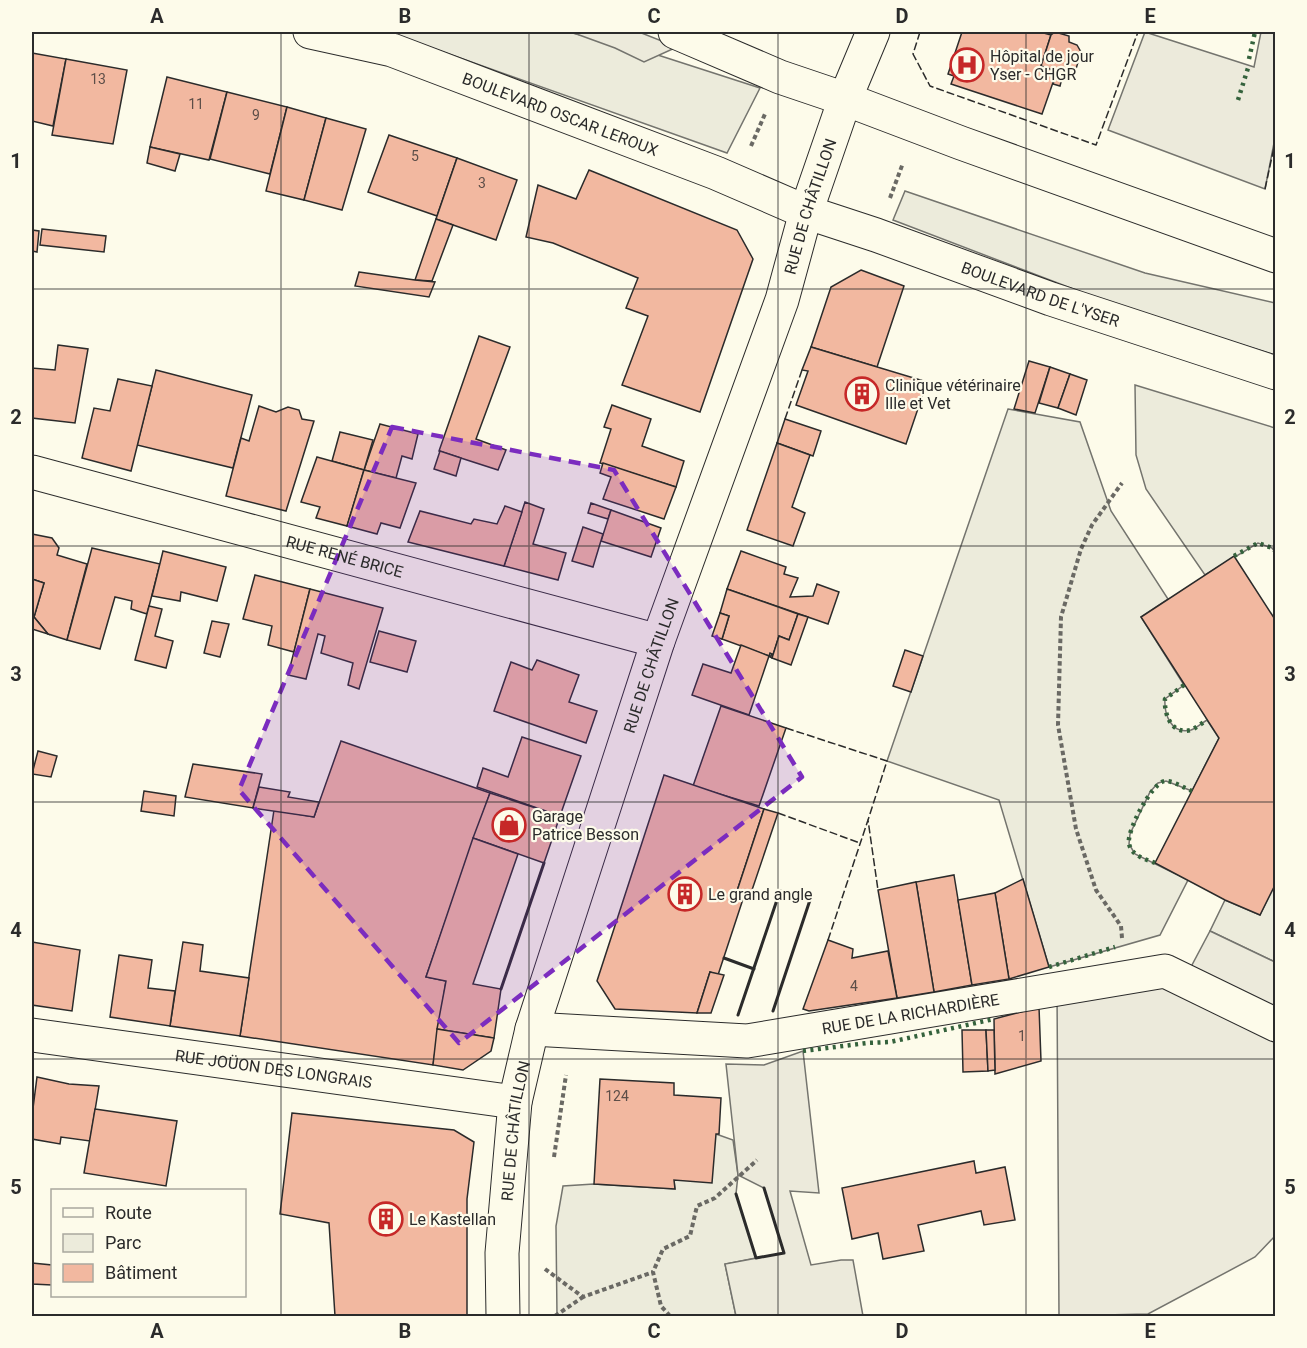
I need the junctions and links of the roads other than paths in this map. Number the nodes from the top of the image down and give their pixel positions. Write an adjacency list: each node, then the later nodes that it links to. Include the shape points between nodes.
1 (310, 32): 5 (street, BOULEVARD OSCAR LEROUX, via 392,50 736,181)
2 (675, 32): 4 (street, via 780,77)
3 (873, 32): 4 (street, RUE DE CHÂTILLON)
4 (845, 99): 5 (street, RUE DE CHÂTILLON); 6 (street)
5 (806, 212): 7 (street, BOULEVARD DE L'YSER); 9 (street, RUE DE CHÂTILLON, via 782,300)
6 (1275, 256)
7 (1275, 373)
8 (32, 472): 9 (street, RUE RENÉ BRICE)
9 (658, 641): 11 (street, RUE DE CHÂTILLON)
10 (1275, 1025): 11 (street, RUE DE LA RICHARDIÈRE, via 1165,971 747,1041)
11 (532, 1029): 13 (street, RUE DE CHÂTILLON)
12 (32, 1035): 13 (street, RUE JOÜON DES LONGRAIS)
13 (515, 1102): 14 (street, RUE DE CHÂTILLON, via 502,1253)
14 (503, 1317)

